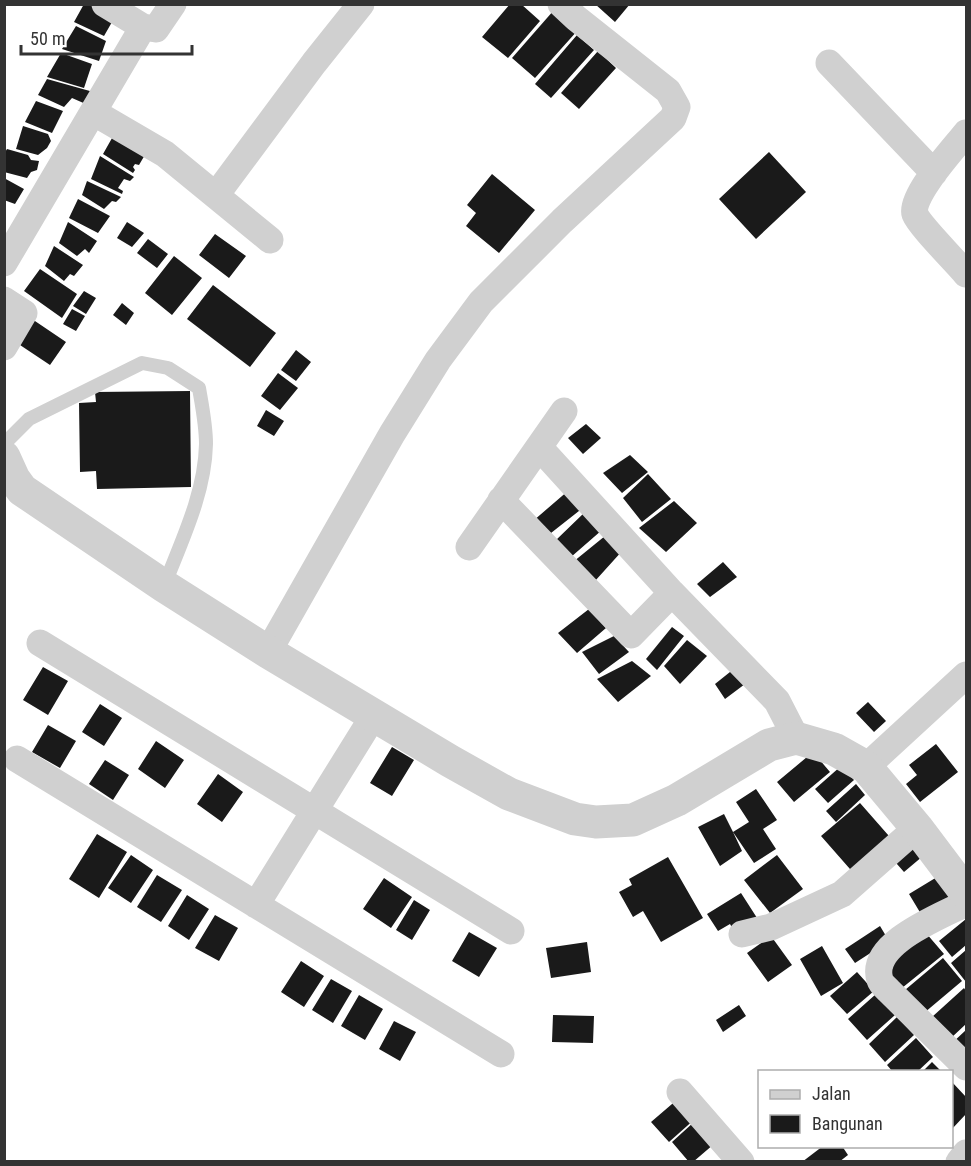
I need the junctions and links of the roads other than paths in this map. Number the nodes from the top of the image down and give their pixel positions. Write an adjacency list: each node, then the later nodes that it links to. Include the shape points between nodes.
1 (105, 4): 5 (street)
2 (173, 4): 5 (street, via 156,29)
3 (361, 4): 10 (street)
4 (561, 4): 25 (street, via 668,91 677,107 673,118 482,302 438,360)
5 (143, 27): 7 (street)
6 (829, 63): 9 (street)
7 (93, 112): 10 (street, via 165,154); 12 (street)
8 (966, 133): 9 (street)
9 (934, 173): 13 (street, via 923,186 915,214)
10 (216, 195): 11 (street)
11 (270, 240)
12 (4, 263)
13 (966, 274)
14 (4, 300): 15 (street, via 24,313)
15 (4, 347)
16 (564, 411): 18 (street)
17 (4, 444): 22 (lane, via 29,419 142,363 168,368 199,388 205,461 189,522)
18 (539, 447): 20 (street); 23 (street)
19 (4, 457): 22 (street, via 22,490)
20 (501, 500): 21 (street); 23 (street, via 631,635)
21 (469, 547)
22 (164, 586): 25 (street)
23 (672, 593): 28 (street, via 777,701)
24 (40, 643): 31 (street)
25 (268, 652): 27 (street)
26 (966, 675): 30 (street)
27 (374, 715): 28 (street, via 509,794 575,819 596,822 617,822 649,814 769,745); 31 (street)
28 (796, 738): 30 (street, via 834,749)
29 (17, 759): 35 (street)
30 (866, 767): 32 (street)
31 (315, 810): 35 (street); 36 (street)
32 (917, 828): 33 (street); 37 (street, via 842,894 771,927)
33 (966, 893)
34 (966, 903): 39 (street, via 891,946 879,969 880,981)
35 (256, 905): 38 (street)
36 (511, 931)
37 (742, 934)
38 (501, 1054)
39 (966, 1067)
40 (680, 1092): 42 (street)
41 (966, 1153): 43 (street)
42 (741, 1161)
43 (959, 1161)

